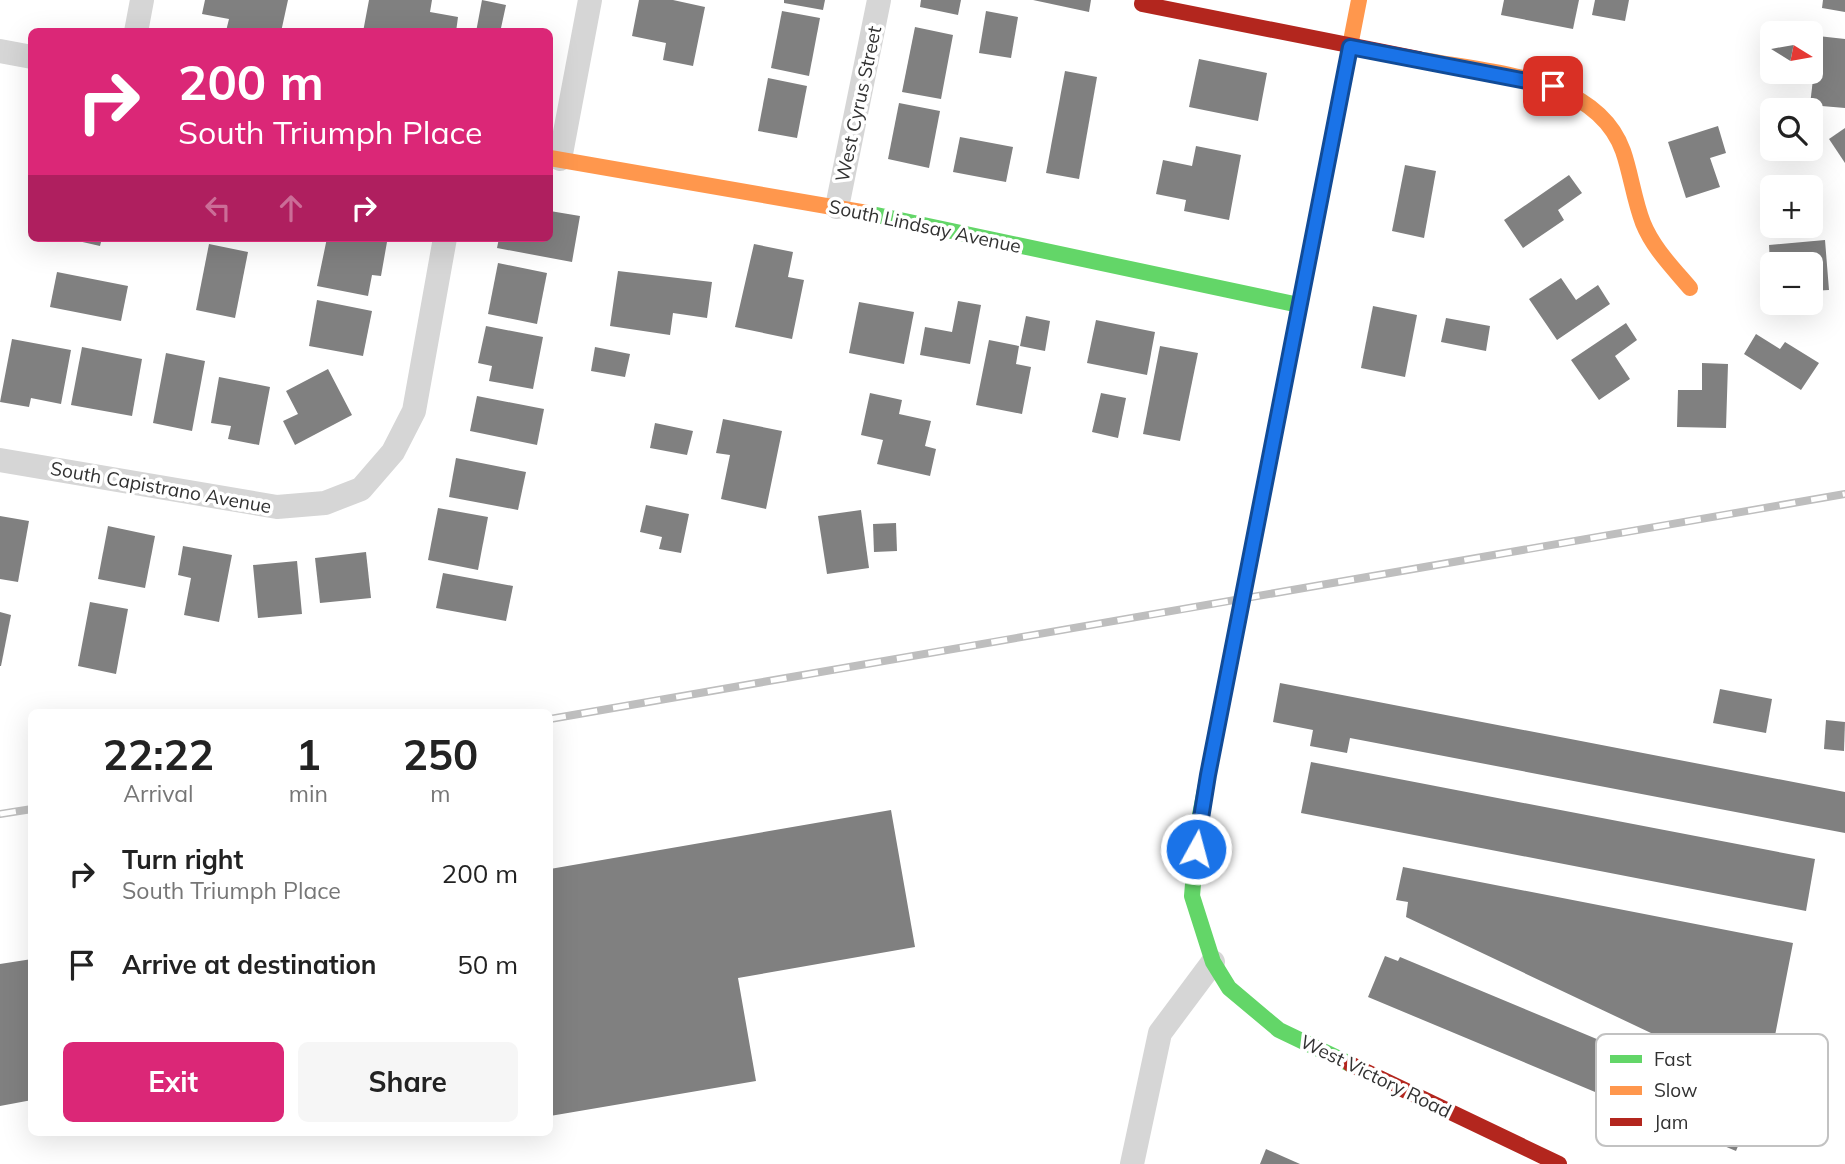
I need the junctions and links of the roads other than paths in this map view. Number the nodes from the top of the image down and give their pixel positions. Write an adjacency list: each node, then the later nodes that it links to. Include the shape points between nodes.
1 (142, 0): 6 (street)
2 (590, 0): 10 (street)
3 (879, 0): 11 (street, West Cyrus Street)
4 (1143, 0): 7 (street, via 1142,4)
5 (1359, 0): 7 (street, West Victory Road)
6 (137, 28)
7 (1350, 47): 13 (street, via 1553,86 1584,98 1609,119 1623,148 1644,225); 14 (street, West Victory Road)
8 (0, 51): 9 (street)
9 (28, 56)
10 (555, 158): 11 (street, South Lindsay Avenue)
11 (837, 207): 14 (street, South Lindsay Avenue)
12 (444, 242): 15 (street, South Capistrano Avenue, via 414,411 393,452 361,489 325,503 277,507)
13 (1690, 288)
14 (1299, 305): 16 (street, West Victory Road, via 1198,825 1192,896)
15 (0, 460)
16 (1213, 962): 17 (street, via 1160,1033); 18 (street, West Victory Road, via 1229,988 1279,1030)
17 (1132, 1164)
18 (1559, 1164)

